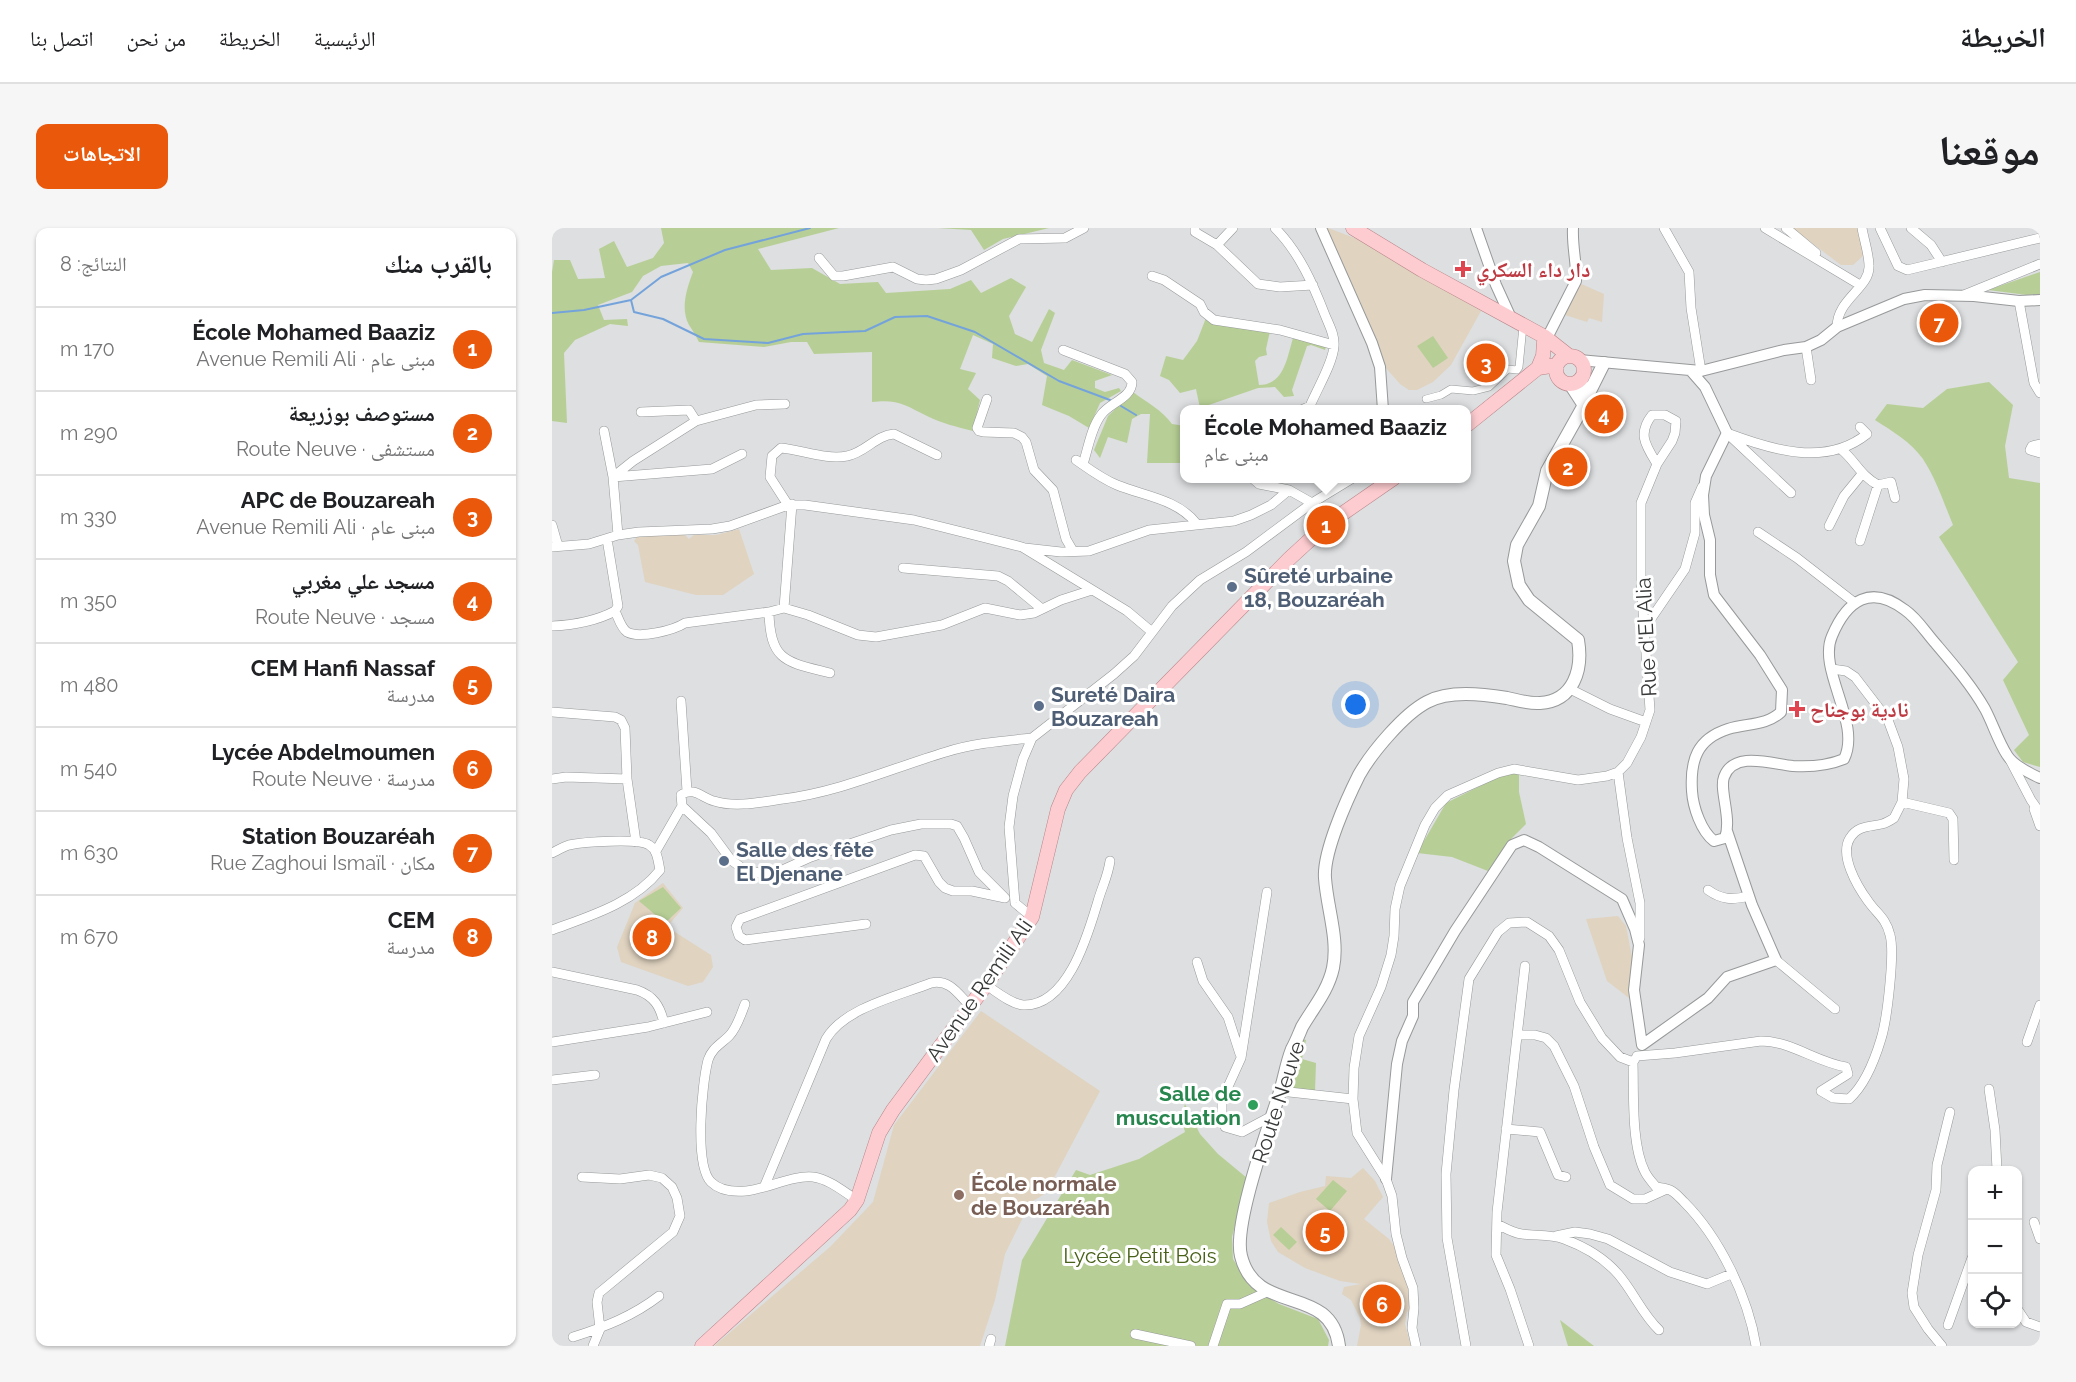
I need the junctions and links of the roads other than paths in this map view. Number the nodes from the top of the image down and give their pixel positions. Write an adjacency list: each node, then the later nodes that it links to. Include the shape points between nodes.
1 (1084, 228): 18 (street, via 1065,238 1019,239 961,270 926,280 893,267 834,276)
2 (1195, 228): 16 (street, via 1198,235)
3 (1233, 228): 16 (street)
4 (1275, 228): 23 (street)
5 (1322, 228): 46 (street, via 1380,367)
6 (1353, 228): 28 (main road)
7 (1476, 228): 28 (street)
8 (1573, 228): 31 (street, via 1576,281)
9 (1664, 228): 38 (street, via 1689,272)
10 (1765, 228): 17 (street)
11 (1862, 228): 24 (street, via 1869,267)
12 (1880, 228): 19 (street, via 1898,266 1906,270)
13 (1911, 228): 19 (street)
14 (1787, 229): 17 (street); 21 (street)
15 (2040, 238): 19 (street)
16 (1217, 245): 23 (street, via 1258,284)
17 (1793, 245): 21 (street)
18 (819, 258)
19 (1942, 261)
20 (2040, 264): 25 (street)
21 (1838, 272): 24 (street)
22 (1152, 276): 32 (street, via 1200,304 1214,320 1280,330)
23 (1313, 285): 32 (street)
24 (1860, 285): 30 (street, via 1837,316)
25 (1962, 296): 27 (street); 30 (street, via 1904,299)
26 (2040, 300): 27 (street)
27 (2019, 301): 40 (street, via 2033,380)
28 (1511, 318): 29 (main road)
29 (1524, 326): 31 (main road); 42 (street, via 1517,370 1508,369 1489,387 1473,391 1451,389)
30 (1837, 327): 33 (street)
31 (1542, 338): 36 (main road); 37 (main road)
32 (1334, 345): 45 (street)
33 (1806, 347): 38 (street); 39 (street)
34 (1063, 350): 71 (street, via 1127,375 1132,382 1128,392 1099,417 1080,462 1116,484 1179,506)
35 (1601, 363): 37 (street); 38 (street); 43 (main road)
36 (1539, 368): 37 (main road); 49 (main road)
37 (1569, 369): 43 (main road, via 1585,390)
38 (1696, 371): 52 (street)
39 (1811, 380)
40 (2040, 393)
41 (987, 399): 80 (street, via 977,428 1014,434 1026,442 1034,471 1053,490)
42 (1426, 399)
43 (1584, 403): 93 (main road, via 1547,471 1539,506 1517,545 1514,561 1519,585 1530,600 1578,640 1576,680)
44 (785, 404): 48 (street, via 756,405)
45 (1309, 405)
46 (1383, 405)
47 (641, 412): 48 (street, via 689,410)
48 (696, 421): 61 (street)
49 (1471, 422)
50 (1860, 427): 54 (street, via 1867,434)
51 (604, 431): 61 (street)
52 (1727, 433): 54 (street, via 1765,447 1798,453); 60 (street); 67 (street)
53 (2040, 444): 55 (street, via 2030,450)
54 (1842, 450): 59 (street)
55 (2040, 453)
56 (742, 454): 61 (street, via 712,469)
57 (938, 455): 70 (street, via 894,434 847,456 781,448 772,456 770,477)
58 (1657, 464): 58 (street, Rue d'El Alia, via 1675,433 1676,421 1665,415 1652,415 1643,435); 89 (street, Rue d'El Alia, via 1641,503)
59 (1862, 474): 65 (street); 73 (street, via 1844,496)
60 (1706, 476): 89 (street, via 1695,503 1695,533 1685,569); 109 (street, via 1704,515 1714,595 1782,690 1781,712 1773,719 1728,729 1709,738 1695,754 1691,772 1693,798 1707,836 1714,841 1725,838)
61 (613, 477): 75 (street)
62 (1257, 483): 66 (street)
63 (1345, 483): 69 (street)
64 (1387, 483): 120 (main road, Avenue Remili Ali, via 1326,525 1297,552 1080,772 1058,809)
65 (1878, 485): 68 (street, via 1891,482); 77 (street)
66 (1289, 490): 69 (street); 71 (street, via 1251,515 1234,521)
67 (1791, 493)
68 (1895, 498)
69 (1312, 503): 90 (street, via 1200,580)
70 (790, 504): 75 (street, via 712,529); 79 (street, via 914,520); 84 (street)
71 (1196, 524): 80 (street, via 1149,530 1089,551)
72 (552, 525): 78 (street)
73 (1828, 526)
74 (1758, 532): 83 (street)
75 (618, 535): 76 (street)
76 (607, 539): 78 (street); 86 (street, via 618,606)
77 (1860, 542)
78 (555, 547)
79 (1022, 547): 80 (street); 82 (street)
80 (1073, 551)
81 (903, 568): 85 (street, via 998,576)
82 (1092, 590): 85 (street); 90 (street)
83 (1855, 603): 91 (street, via 1830,638 1828,658); 98 (street, via 1867,596 1887,598 1907,611 1985,708)
84 (784, 608): 85 (street, via 858,635 876,637 942,624 985,608 1020,615); 87 (street)
85 (1042, 609)
86 (615, 611): 87 (street, via 622,627 638,634 673,629 685,623); 88 (street, via 584,622)
87 (769, 612): 92 (street, via 771,641 777,651 786,660)
88 (552, 626)
89 (1644, 629): 96 (street, Rue d'El Alia, via 1650,710)
90 (1152, 632): 97 (street, via 1114,674)
91 (1832, 669): 105 (street, via 1855,677 1888,720 1904,779); 109 (street, via 1848,731 1844,759 1814,766 1746,760 1733,766 1723,780)
92 (830, 674)
93 (1570, 689): 96 (street); 143 (main road, Route Neuve, via 1556,699 1537,703 1451,695 1427,702 1382,743 1360,773 1332,840 1325,876 1335,949 1333,969 1289,1057)
94 (681, 701): 103 (street)
95 (552, 712): 100 (street, via 621,720 625,729)
96 (1646, 722): 99 (street, Rue d'El Alia, via 1627,763)
97 (1032, 738): 103 (street, via 948,751 825,791 785,799 723,803); 119 (street, via 1013,796 1009,827)
98 (2008, 756): 101 (street); 104 (street)
99 (1618, 772): 123 (street, via 1640,903); 144 (street, via 1578,780 1514,769 1448,795 1435,808 1400,886 1391,955 1359,1036)
100 (627, 778): 102 (street); 110 (street)
101 (2040, 778)
102 (552, 779)
103 (687, 791): 106 (street, via 681,795)
104 (2031, 800): 107 (street); 108 (street)
105 (1902, 802): 113 (street, via 1949,813 1953,819); 138 (street, via 1894,818 1857,830 1849,839 1846,855 1868,902 1883,917 1892,953 1882,1038 1850,1099 1833,1098 1821,1092 1848,1074 1846,1067 1831,1065 1775,1041)
106 (682, 806): 111 (street); 118 (street, via 711,832 731,860 759,873 780,871 811,856 891,830 951,824 957,826 979,872)
107 (2040, 813)
108 (2040, 826)
109 (1727, 831): 117 (street)
110 (636, 842): 111 (street, via 649,844); 112 (street, via 586,843)
111 (656, 851): 122 (street, via 660,870 649,883 608,909)
112 (552, 853)
113 (1954, 860)
114 (1110, 861): 128 (street, via 1090,930 1076,963 1057,989 1046,998 1023,1005)
115 (1708, 890): 117 (street, via 1731,900)
116 (1267, 892): 139 (street)
117 (1749, 896): 124 (street)
118 (1005, 898): 119 (street); 121 (street, via 945,888 924,856 915,855 740,920 736,927 745,940)
119 (1015, 903): 120 (street)
120 (1032, 917): 128 (main road, Avenue Remili Ali)
121 (866, 924)
122 (552, 930)
123 (1639, 945): 138 (street, via 1634,990); 151 (street, via 1622,899 1539,847 1524,840 1512,845 1413,1002 1413,1016 1397,1064)
124 (1776, 960): 132 (street); 138 (street, via 1727,977 1708,998)
125 (1197, 962): 139 (street, via 1203,981 1228,1017)
126 (1526, 966): 135 (street)
127 (552, 972): 134 (street, via 648,994 658,1005)
128 (986, 986): 131 (main road, Avenue Remili Ali)
129 (745, 1004): 152 (street, via 730,1035 716,1046 709,1059 701,1120 703,1165 710,1181 721,1188 749,1191)
130 (2040, 1005): 137 (street)
131 (971, 1007): 152 (street, via 947,983 931,982 864,1009 832,1028); 154 (main road, Avenue Remili Ali, via 879,1133)
132 (1835, 1009)
133 (707, 1012): 134 (street)
134 (664, 1023): 136 (street)
135 (1517, 1035): 147 (street); 153 (street, via 1546,1038 1554,1046 1574,1086 1610,1185 1633,1199 1645,1199)
136 (552, 1042)
137 (2027, 1042)
138 (1637, 1054): 153 (street, via 1635,1117 1639,1151 1645,1172 1656,1187); 176 (street, via 1620,1057 1602,1038 1549,936 1527,921 1509,922 1498,932 1469,979 1446,1174 1447,1238)
139 (1241, 1058): 146 (street, via 1222,1100 1225,1127 1242,1132)
140 (595, 1075): 141 (street)
141 (552, 1080)
142 (1989, 1089): 148 (street)
143 (1280, 1091): 144 (street); 146 (main road, Route Neuve)
144 (1353, 1099): 151 (street, via 1357,1132)
145 (1950, 1112): 179 (street, via 1912,1293 1914,1307)
146 (1272, 1116): 161 (main road, Route Neuve, via 1240,1232 1245,1269)
147 (1506, 1129): 150 (street, via 1540,1132 1558,1175); 156 (street)
148 (1997, 1166)
149 (582, 1177): 166 (street, via 662,1178 672,1186 680,1216 673,1232 599,1293)
150 (1566, 1177)
151 (1386, 1179): 175 (street, via 1396,1234 1413,1288 1412,1328)
152 (765, 1185): 154 (street, via 812,1177 826,1180)
153 (1669, 1189): 160 (street, via 1699,1217)
154 (857, 1200): 171 (main road, Avenue Remili Ali)
155 (2034, 1222): 158 (street)
156 (1497, 1224): 157 (street, via 1512,1232); 177 (street, via 1496,1255)
157 (1553, 1236): 160 (street, via 1575,1232 1608,1239 1670,1272 1707,1284); 167 (street, via 1582,1247 1605,1262)
158 (2040, 1239)
159 (1968, 1269): 164 (street)
160 (1731, 1274): 178 (street, via 1746,1305)
161 (1268, 1292): 173 (street, via 1240,1304 1227,1304); 174 (main road, Route Neuve, via 1321,1312 1331,1320)
162 (659, 1296): 166 (street, via 638,1312)
163 (2022, 1316): 165 (street)
164 (1948, 1325)
165 (2040, 1328)
166 (600, 1329): 169 (street); 170 (street)
167 (1659, 1330)
168 (1135, 1334): 172 (street)
169 (573, 1337)
170 (593, 1346)
171 (702, 1346)
172 (1191, 1346)
173 (1213, 1346)
174 (1339, 1346)
175 (1416, 1346)
176 (1466, 1346)
177 (1529, 1346)
178 (1756, 1346)
179 (1942, 1346)

